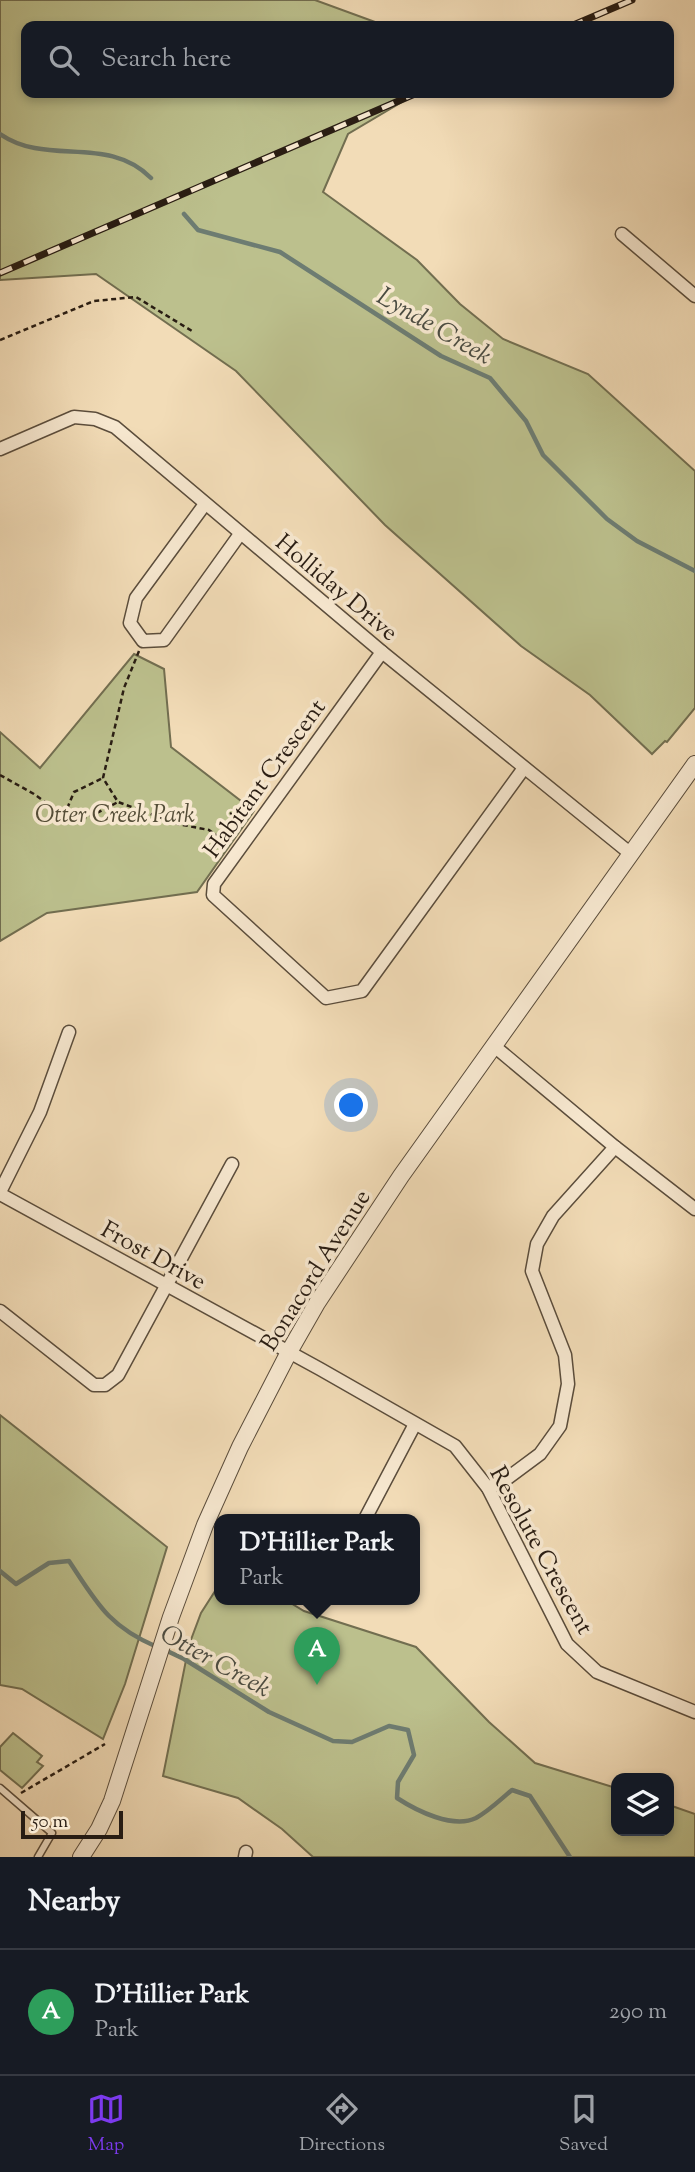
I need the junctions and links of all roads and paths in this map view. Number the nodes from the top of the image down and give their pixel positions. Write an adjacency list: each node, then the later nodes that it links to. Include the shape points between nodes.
1 (622, 234): 2 (street)
2 (695, 296)
3 (192, 331): 4 (path, via 136,297 94,301)
4 (0, 340)
5 (0, 449): 6 (street, Holliday Drive, via 74,417 95,419 115,427)
6 (205, 505): 7 (street, Holliday Drive); 8 (street, via 136,598 130,623)
7 (240, 534): 8 (street, via 164,640); 9 (street, Holliday Drive)
8 (143, 641): 13 (path, via 124,688)
9 (382, 652): 11 (street, Holliday Drive); 16 (street, Habitant Crescent)
10 (695, 764): 17 (street, Bonacord Avenue)
11 (524, 768): 16 (street, Habitant Crescent, via 362,991 326,998 213,895 214,884); 17 (street, Holliday Drive)
12 (0, 775): 15 (path)
13 (103, 778): 14 (path); 15 (path, via 74,792)
14 (118, 802): 15 (path, via 87,818); 16 (path, via 209,830)
15 (64, 816)
16 (238, 851)
17 (631, 855): 19 (street, Bonacord Avenue)
18 (69, 1032): 22 (street, via 40,1112)
19 (494, 1046): 20 (street); 26 (street, Bonacord Avenue, via 401,1176)
20 (615, 1147): 23 (street); 28 (street, via 554,1216 537,1244 532,1271 565,1355 568,1384 560,1426 540,1454)
21 (232, 1164): 24 (street)
22 (0, 1193): 24 (street, Frost Drive)
23 (695, 1209)
24 (166, 1287): 25 (street, via 118,1375 106,1385 94,1385); 26 (street, Frost Drive)
25 (0, 1311)
26 (289, 1352): 27 (street, Resolute Crescent); 35 (street, Bonacord Avenue, via 205,1525 111,1801)
27 (415, 1424): 28 (street, Resolute Crescent, via 454,1446); 29 (street)
28 (488, 1488): 30 (street, Resolute Crescent, via 567,1644 597,1672)
29 (368, 1514)
30 (695, 1712)
31 (105, 1744): 33 (path)
32 (0, 1787): 33 (lane)
33 (12, 1798): 34 (lane, via 52,1833)
34 (38, 1857)
35 (81, 1857)

